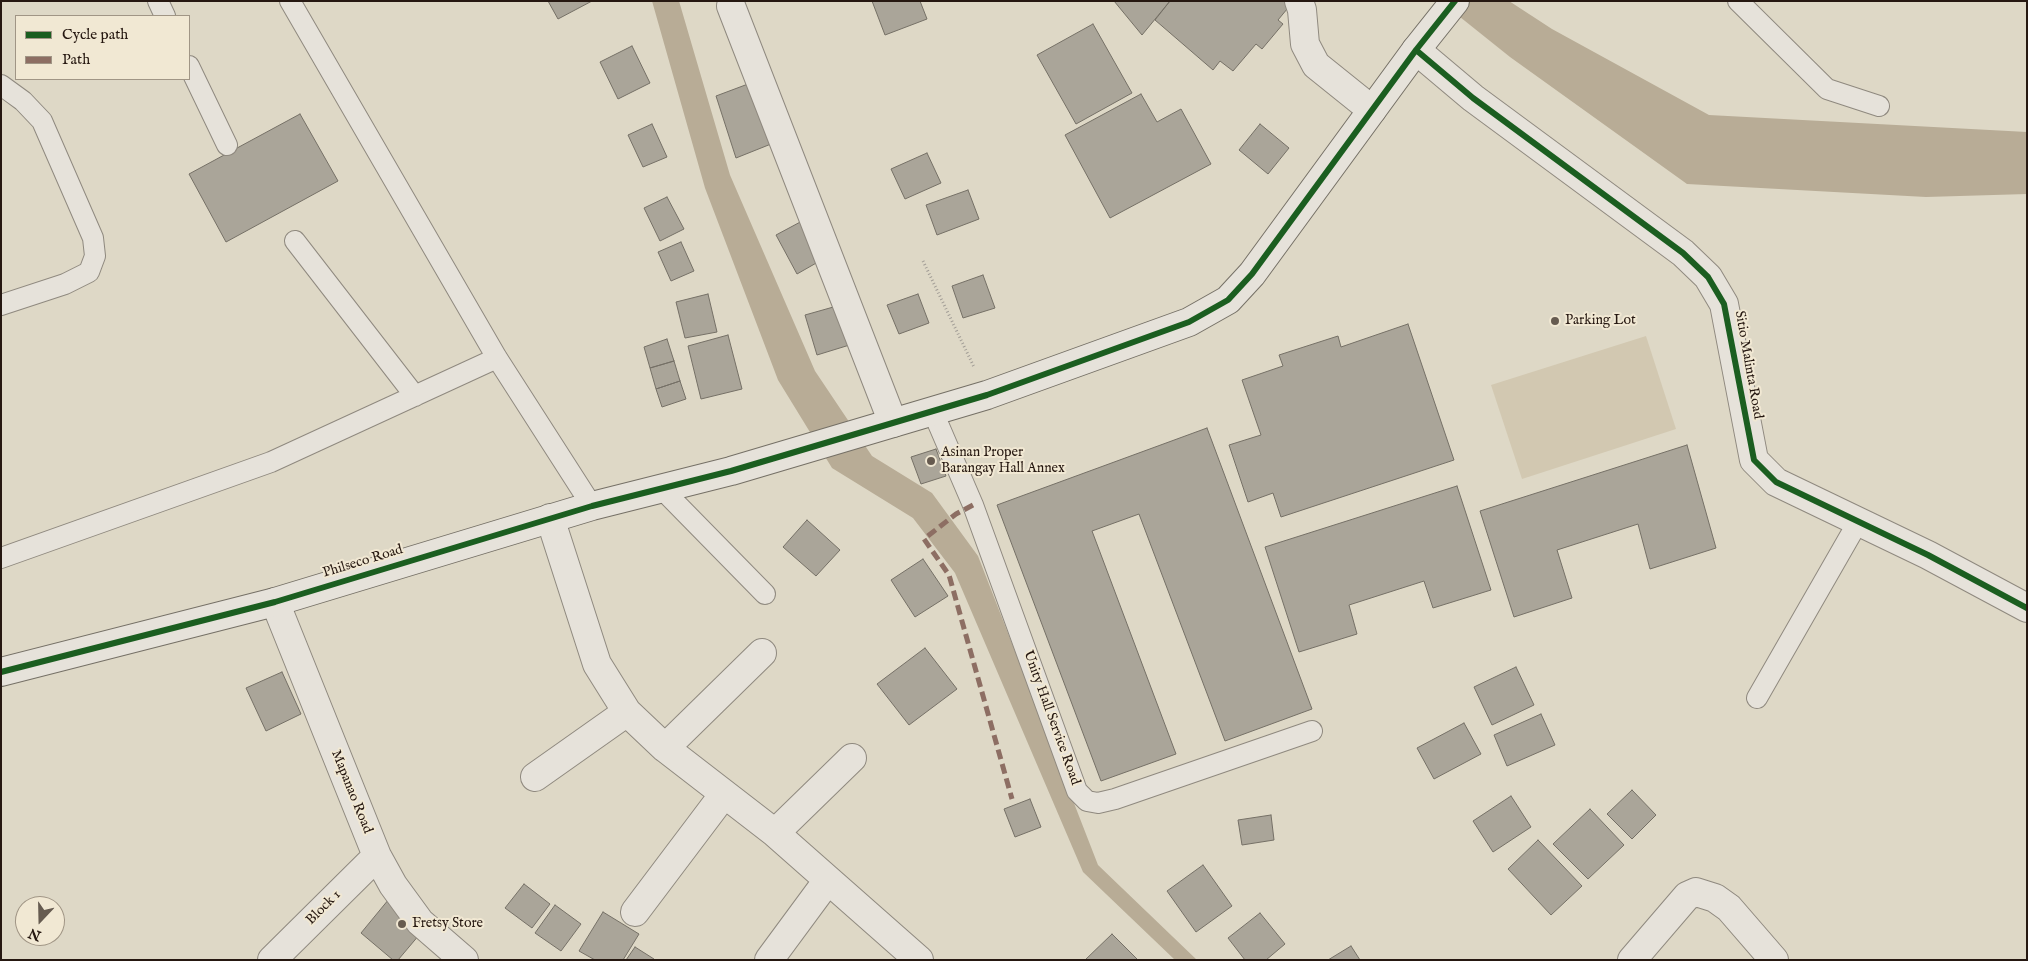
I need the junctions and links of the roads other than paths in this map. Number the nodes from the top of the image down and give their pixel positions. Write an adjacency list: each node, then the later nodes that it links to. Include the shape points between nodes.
1 (158, 1): 7 (lane)
2 (290, 1): 16 (lane)
3 (1299, 1): 12 (street, via 1305,44 1316,65)
4 (1455, 1): 8 (street, Philseco Road)
5 (1738, 1): 11 (lane, via 1827,89)
6 (731, 6): 19 (street)
7 (165, 15)
8 (1423, 43): 12 (street, Philseco Road); 23 (street, Sitio Malinta Road, via 1472,98 1683,253 1708,276 1724,304 1754,460 1776,482)
9 (190, 68): 13 (lane)
10 (1, 85): 15 (lane, via 42,120 93,238 95,256 89,272 65,284)
11 (1879, 106)
12 (1372, 110): 18 (street, Philseco Road, via 1276,244 1228,300 1189,322)
13 (227, 145)
14 (295, 241): 17 (lane)
15 (1, 306)
16 (497, 358): 17 (lane); 21 (lane)
17 (415, 396): 24 (lane, via 271,462)
18 (933, 412): 19 (street, Philseco Road); 32 (lane, Unity Hall Service Road, via 973,505 1077,791 1087,800 1098,803 1115,800)
19 (893, 423): 20 (street, Philseco Road, via 731,472)
20 (661, 488): 21 (street, Philseco Road); 25 (lane)
21 (592, 506): 22 (street, Philseco Road)
22 (550, 518): 26 (street, Philseco Road); 31 (street, via 597,664)
23 (1858, 522): 27 (street, Sitio Malinta Road); 30 (lane)
24 (1, 558)
25 (765, 594)
26 (275, 602): 29 (street, Philseco Road); 38 (street, Mapanao Road)
27 (2027, 608)
28 (762, 653): 33 (street)
29 (1, 672)
30 (1756, 698)
31 (627, 712): 33 (street); 35 (street)
32 (1312, 732)
33 (666, 748): 36 (street)
34 (852, 758): 37 (street)
35 (535, 777)
36 (724, 794): 37 (street); 40 (street)
37 (775, 833): 39 (street)
38 (377, 856): 41 (street, Block 1); 42 (street, Mapanao Road, via 420,922)
39 (828, 880): 43 (street); 44 (street)
40 (635, 912)
41 (272, 960)
42 (464, 960)
43 (769, 960)
44 (919, 960)
45 (1632, 960): 46 (street, via 1687,896 1696,892 1715,898 1729,908)
46 (1774, 960)

